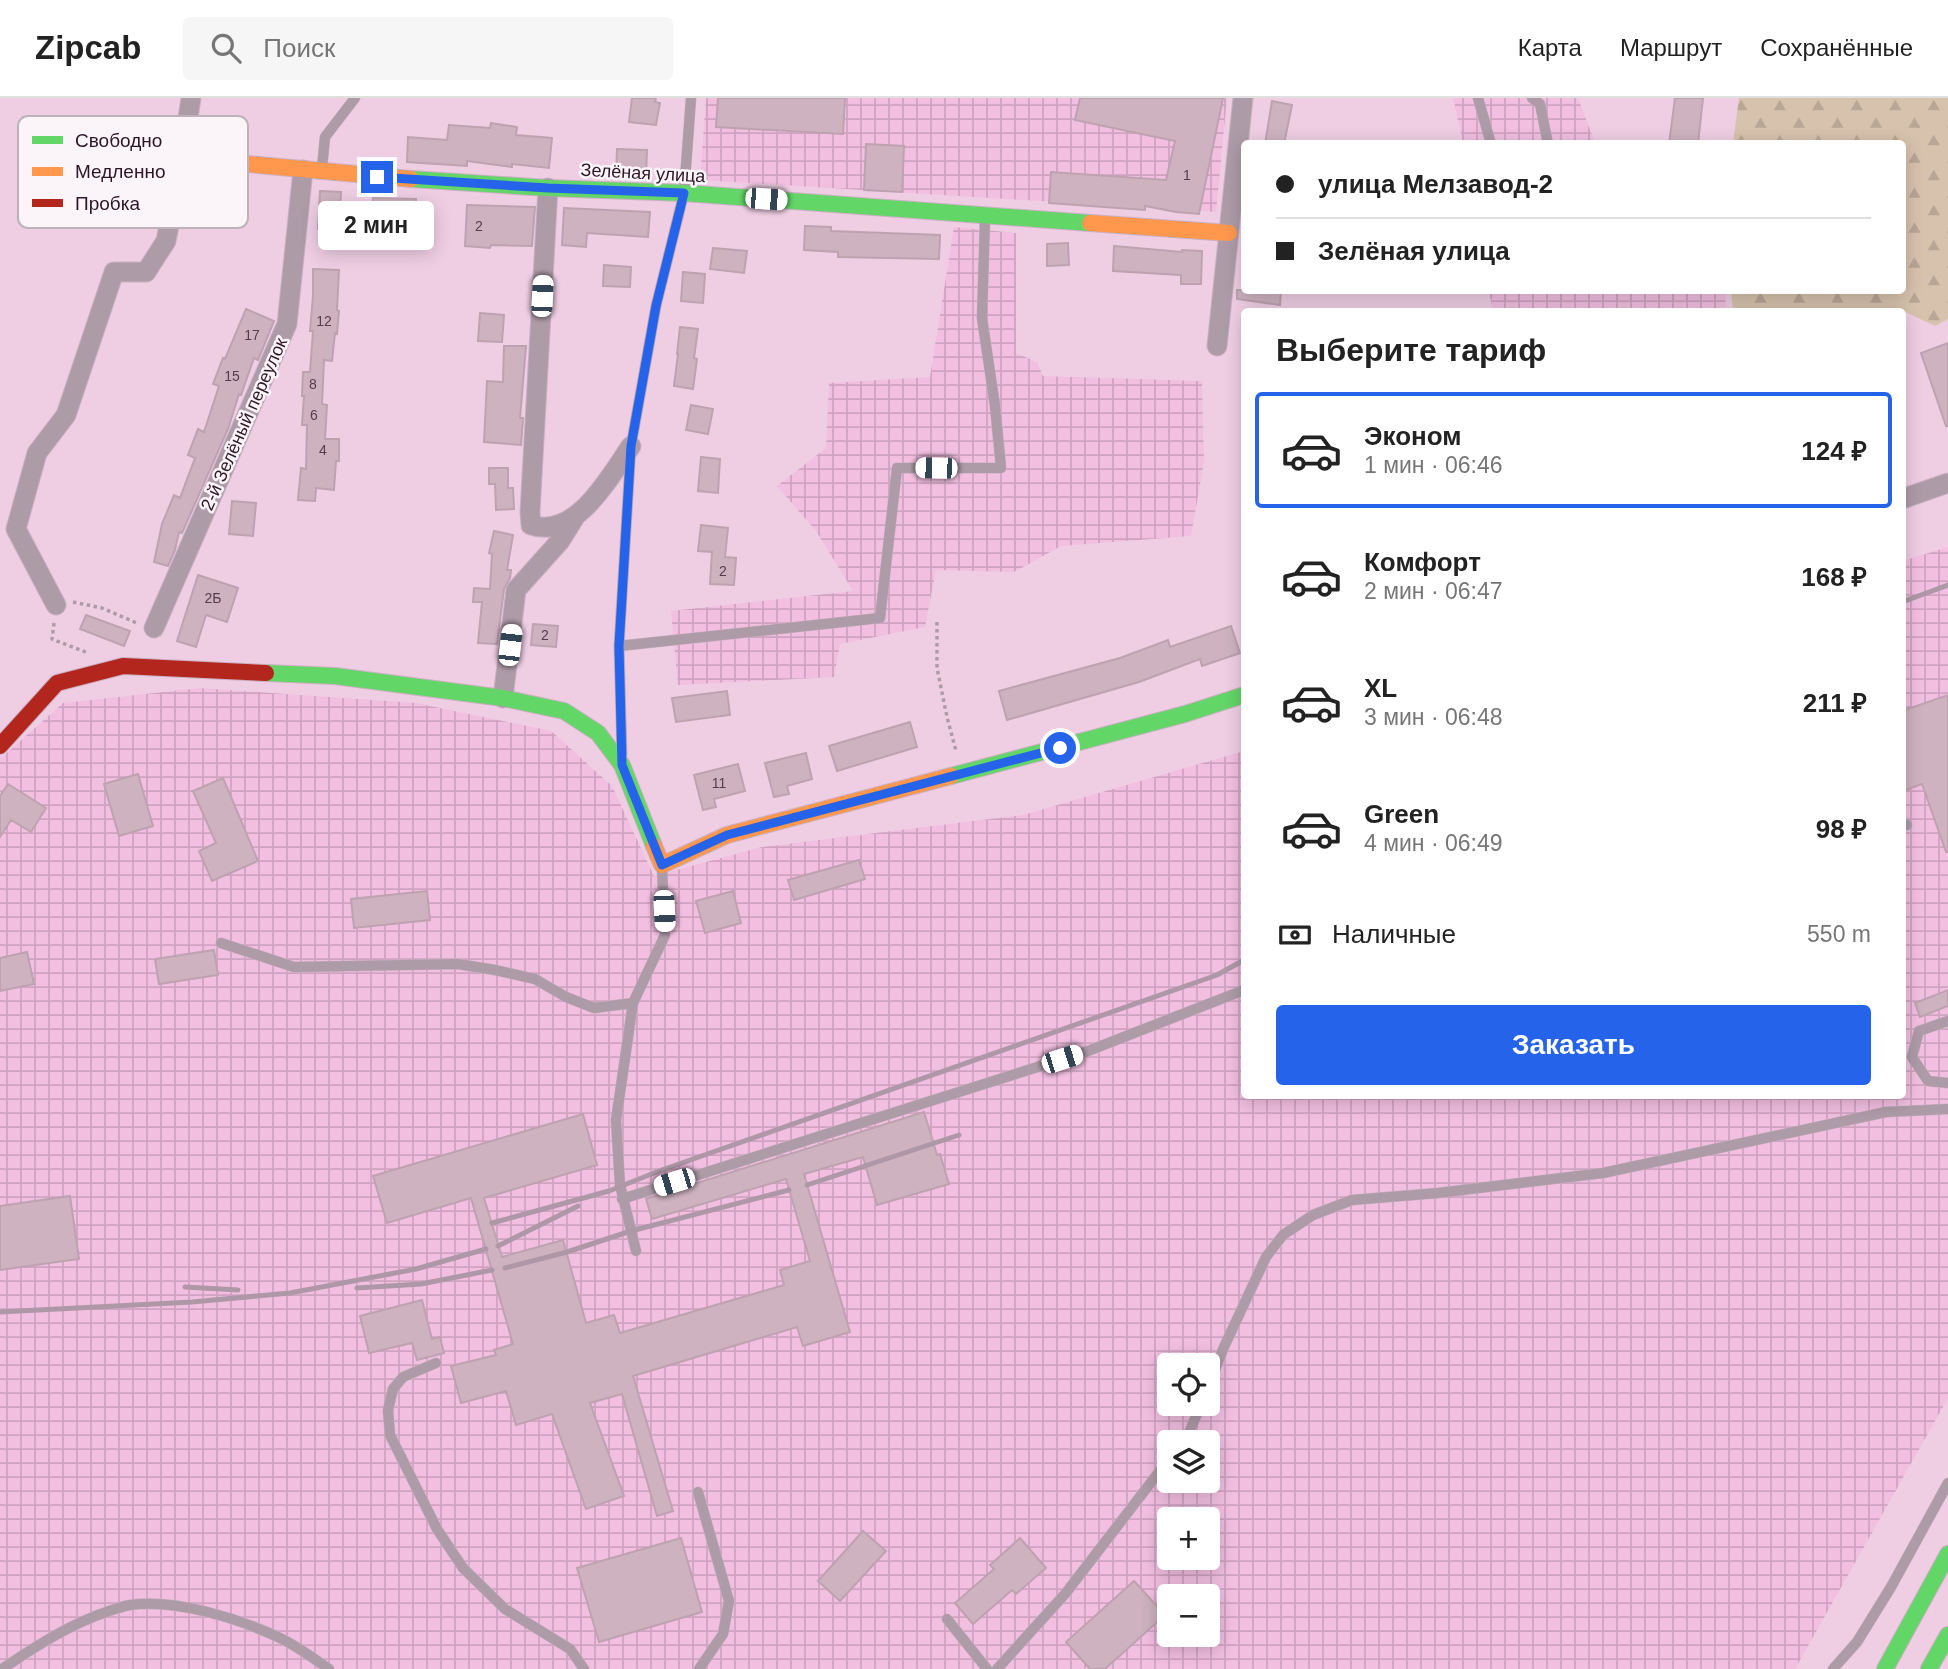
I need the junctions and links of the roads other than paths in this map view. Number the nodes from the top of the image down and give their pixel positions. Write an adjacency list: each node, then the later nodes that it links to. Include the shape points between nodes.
1 (191, 98): 7 (street)
2 (355, 98): 11 (lane, via 325,137)
3 (691, 98): 13 (lane)
4 (1243, 98): 16 (street)
5 (1478, 98): 8 (lane)
6 (1532, 98): 9 (lane, via 1540,104)
7 (188, 116)
8 (1490, 140)
9 (1547, 140)
10 (248, 165): 11 (street, Зелёная улица)
11 (313, 171): 12 (street, Зелёная улица); 23 (street, 2-й Зелёный переулок, via 287,324)
12 (548, 188): 13 (street, Зелёная улица); 21 (street, via 531,525 541,528 567,522)
13 (684, 193): 14 (street, Зелёная улица); 18 (lane, via 656,306)
14 (985, 215): 16 (street, Зелёная улица); 24 (lane, via 982,318 1001,468 897,468 880,618)
15 (169, 228): 22 (street, via 166,241 146,272 114,272 66,415 37,453 16,529)
16 (1229, 233): 17 (street)
17 (1217, 346)
18 (631, 446): 21 (street); 24 (lane)
19 (1948, 484): 20 (street)
20 (1906, 498)
21 (578, 513): 26 (street, via 560,541 516,590)
22 (56, 605)
23 (154, 628)
24 (619, 646): 28 (lane)
25 (1241, 696): 29 (street, via 727,835)
26 (503, 698): 27 (street, via 335,676 123,666 57,683); 28 (street, via 564,711 598,733)
27 (2, 738)
28 (622, 765): 29 (street)
29 (662, 865): 32 (lane, via 665,935)
30 (220, 943): 32 (lane, via 294,967 458,964 535,979 594,1008)
31 (1241, 991): 36 (lane, via 1088,1051)
32 (633, 1003): 36 (lane, via 615,1120)
33 (1948, 1021): 34 (lane, via 1919,1031 1912,1057 1928,1081)
34 (1948, 1083)
35 (1948, 1109): 38 (lane, via 1886,1112 1602,1172 1352,1200 1313,1215 1283,1235 1266,1257)
36 (622, 1199): 37 (lane)
37 (636, 1251)
38 (1220, 1357)
39 (436, 1363): 48 (lane, via 403,1377 393,1389 388,1410 390,1435 437,1529 463,1568 505,1609 569,1649)
40 (1157, 1475): 51 (lane, via 1065,1594)
41 (1948, 1483): 52 (lane, via 1857,1642)
42 (698, 1492): 49 (lane, via 729,1601 723,1634)
43 (1948, 1554): 53 (street)
44 (947, 1619): 50 (lane)
45 (1948, 1634): 54 (street)
46 (2, 1669): 47 (lane, via 85,1619 128,1605 160,1605 233,1620 280,1638)
47 (329, 1669)
48 (584, 1669)
49 (699, 1669)
50 (987, 1669)
51 (997, 1669)
52 (1833, 1669)
53 (1885, 1669)
54 (1929, 1669)

